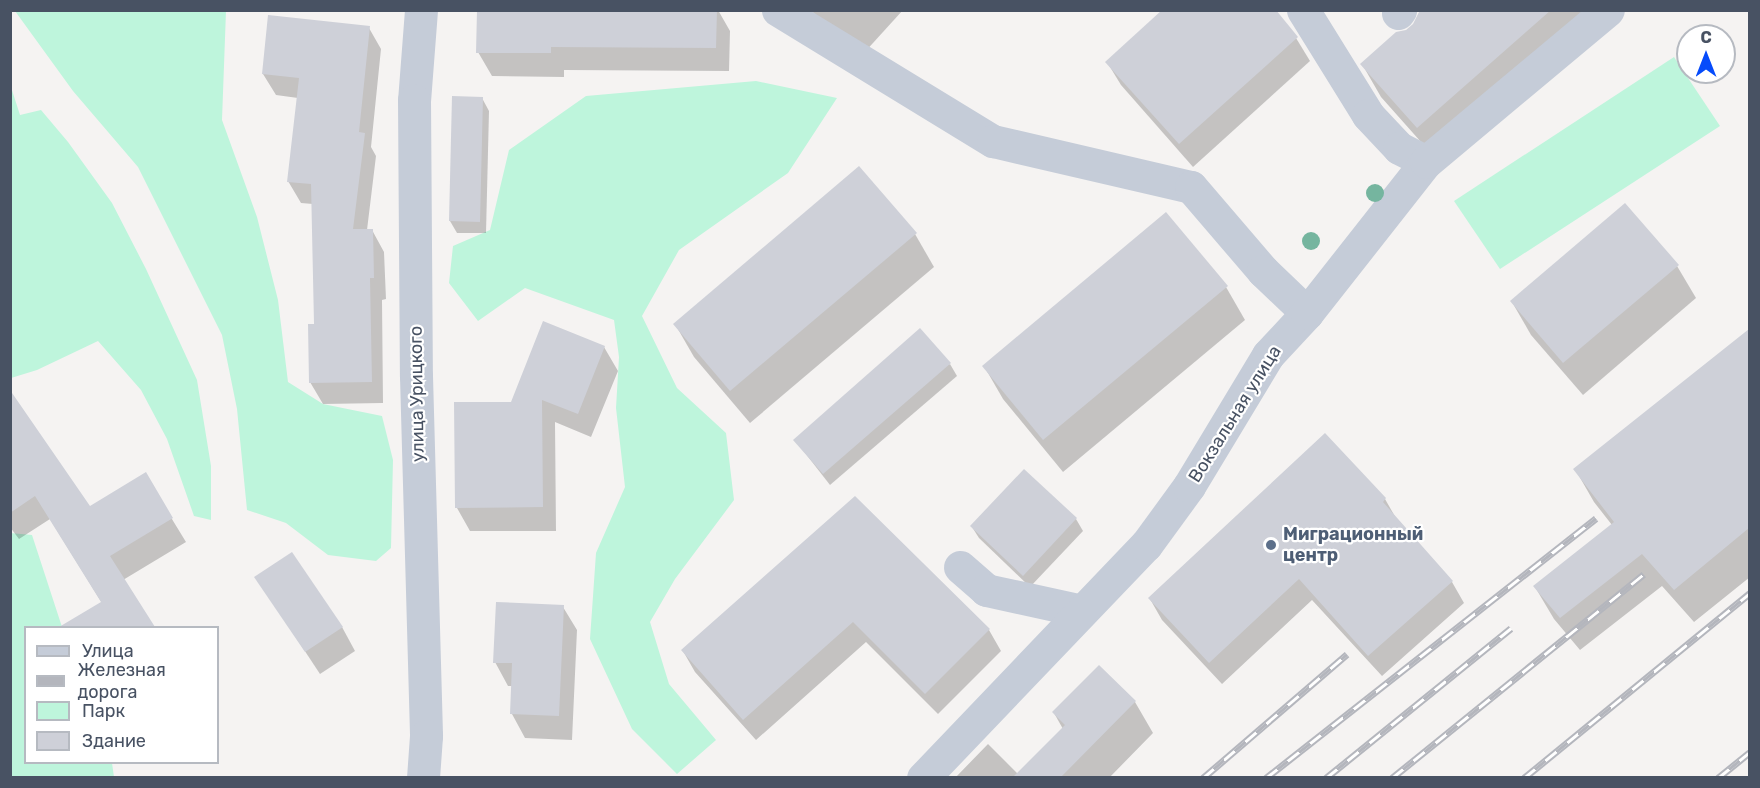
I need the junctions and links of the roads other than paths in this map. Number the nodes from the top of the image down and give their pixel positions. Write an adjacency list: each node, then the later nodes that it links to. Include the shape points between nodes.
1 (421, 10): 9 (street, улица Урицкого, via 414,100 416,376 426,736)
2 (778, 10): 6 (street, via 993,141 1191,187 1263,272)
3 (1302, 10): 5 (street, via 1368,115 1399,148)
4 (1608, 10): 5 (street, Вокзальная улица)
5 (1426, 162): 6 (street, Вокзальная улица)
6 (1307, 313): 8 (street, Вокзальная улица, via 1268,355 1189,486 1146,545)
7 (960, 567): 8 (street, via 986,590)
8 (1082, 611): 10 (street, Вокзальная улица)
9 (423, 777)
10 (923, 777)

